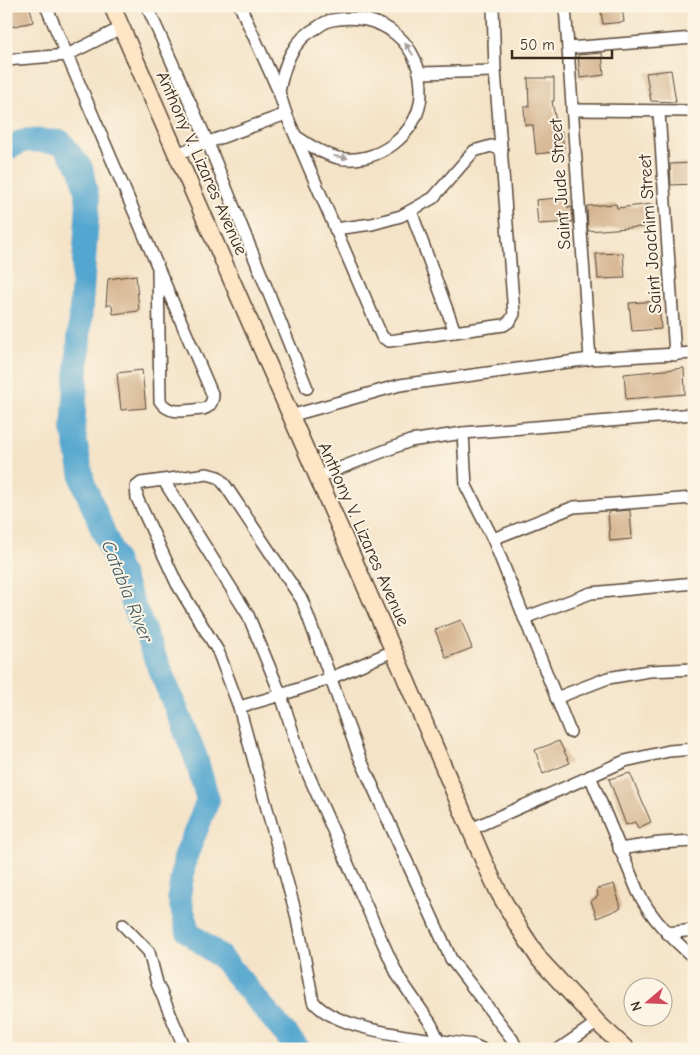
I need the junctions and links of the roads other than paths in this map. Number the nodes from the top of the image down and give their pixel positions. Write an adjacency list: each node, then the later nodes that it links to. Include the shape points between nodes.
1 (46, 6): 10 (street)
2 (112, 6): 7 (main road, Anthony V. Lizares Avenue)
3 (147, 6): 20 (street)
4 (240, 6): 14 (street)
5 (492, 6): 12 (street)
6 (565, 6): 9 (street, Saint Jude Street)
7 (121, 28): 10 (street); 22 (main road, Anthony V. Lizares Avenue)
8 (694, 38): 9 (street)
9 (568, 48): 15 (street, Saint Jude Street)
10 (66, 55): 11 (street); 25 (street)
11 (6, 60)
12 (496, 71): 13 (street); 21 (street)
13 (420, 73): 14 (street, one-way to 14, via 411,51 396,33 375,21 352,17 329,21 308,32 292,49); 19 (street, one-way to 13, via 317,150 339,158 362,158 384,151 402,137 415,118 421,96)
14 (279, 92): 18 (street)
15 (572, 110): 17 (street); 29 (street, Saint Jude Street)
16 (694, 111): 17 (street)
17 (659, 112): 28 (street, Saint Joachim Street)
18 (286, 114): 19 (street); 20 (street)
19 (298, 137): 24 (street)
20 (208, 144): 22 (street); 30 (street)
21 (502, 150): 23 (street, via 491,146 474,151 433,198); 26 (street, via 514,314 504,325)
22 (176, 154): 32 (main road, Anthony V. Lizares Avenue)
23 (410, 211): 24 (street, via 372,224); 26 (street)
24 (335, 229): 26 (street, via 385,340)
25 (158, 269): 25 (street, via 160,401 170,410 208,408 213,396)
26 (455, 332)
27 (694, 354): 28 (street)
28 (675, 355): 29 (street)
29 (590, 360): 32 (street, via 400,385)
30 (307, 388)
31 (694, 414): 33 (street)
32 (290, 416): 34 (main road, Anthony V. Lizares Avenue)
33 (463, 433): 34 (street, via 410,441); 37 (street, via 466,486)
34 (317, 477): 40 (main road, Anthony V. Lizares Avenue)
35 (164, 480): 42 (street, via 207,474 218,477 225,485 302,600); 43 (street, via 248,615); 45 (street, via 140,483 136,487 137,498 177,584 218,651)
36 (694, 498): 37 (street, via 574,508)
37 (493, 540): 39 (street)
38 (694, 583): 39 (street, via 591,593)
39 (524, 618): 44 (street)
40 (393, 651): 42 (street); 49 (main road, Anthony V. Lizares Avenue)
41 (694, 668): 44 (street, via 608,678)
42 (331, 678): 43 (street); 60 (street, via 359,756 451,959)
43 (281, 695): 45 (street); 57 (street, via 302,758 398,976)
44 (556, 698): 46 (street)
45 (239, 707): 57 (street, via 296,914 313,1001 322,1011 352,1024)
46 (570, 732)
47 (694, 749): 48 (street, via 650,754)
48 (590, 776): 49 (street); 51 (street)
49 (471, 829): 56 (main road, Anthony V. Lizares Avenue, via 518,926 540,960)
50 (694, 841): 51 (street)
51 (619, 849): 54 (street, via 646,908)
52 (123, 925): 58 (street, via 149,952 157,984)
53 (694, 930): 54 (street)
54 (667, 933): 55 (street)
55 (694, 958)
56 (598, 1022): 61 (street); 62 (main road, Anthony V. Lizares Avenue)
57 (439, 1041): 59 (street)
58 (185, 1049)
59 (482, 1049)
60 (517, 1049)
61 (559, 1049)
62 (626, 1049)

